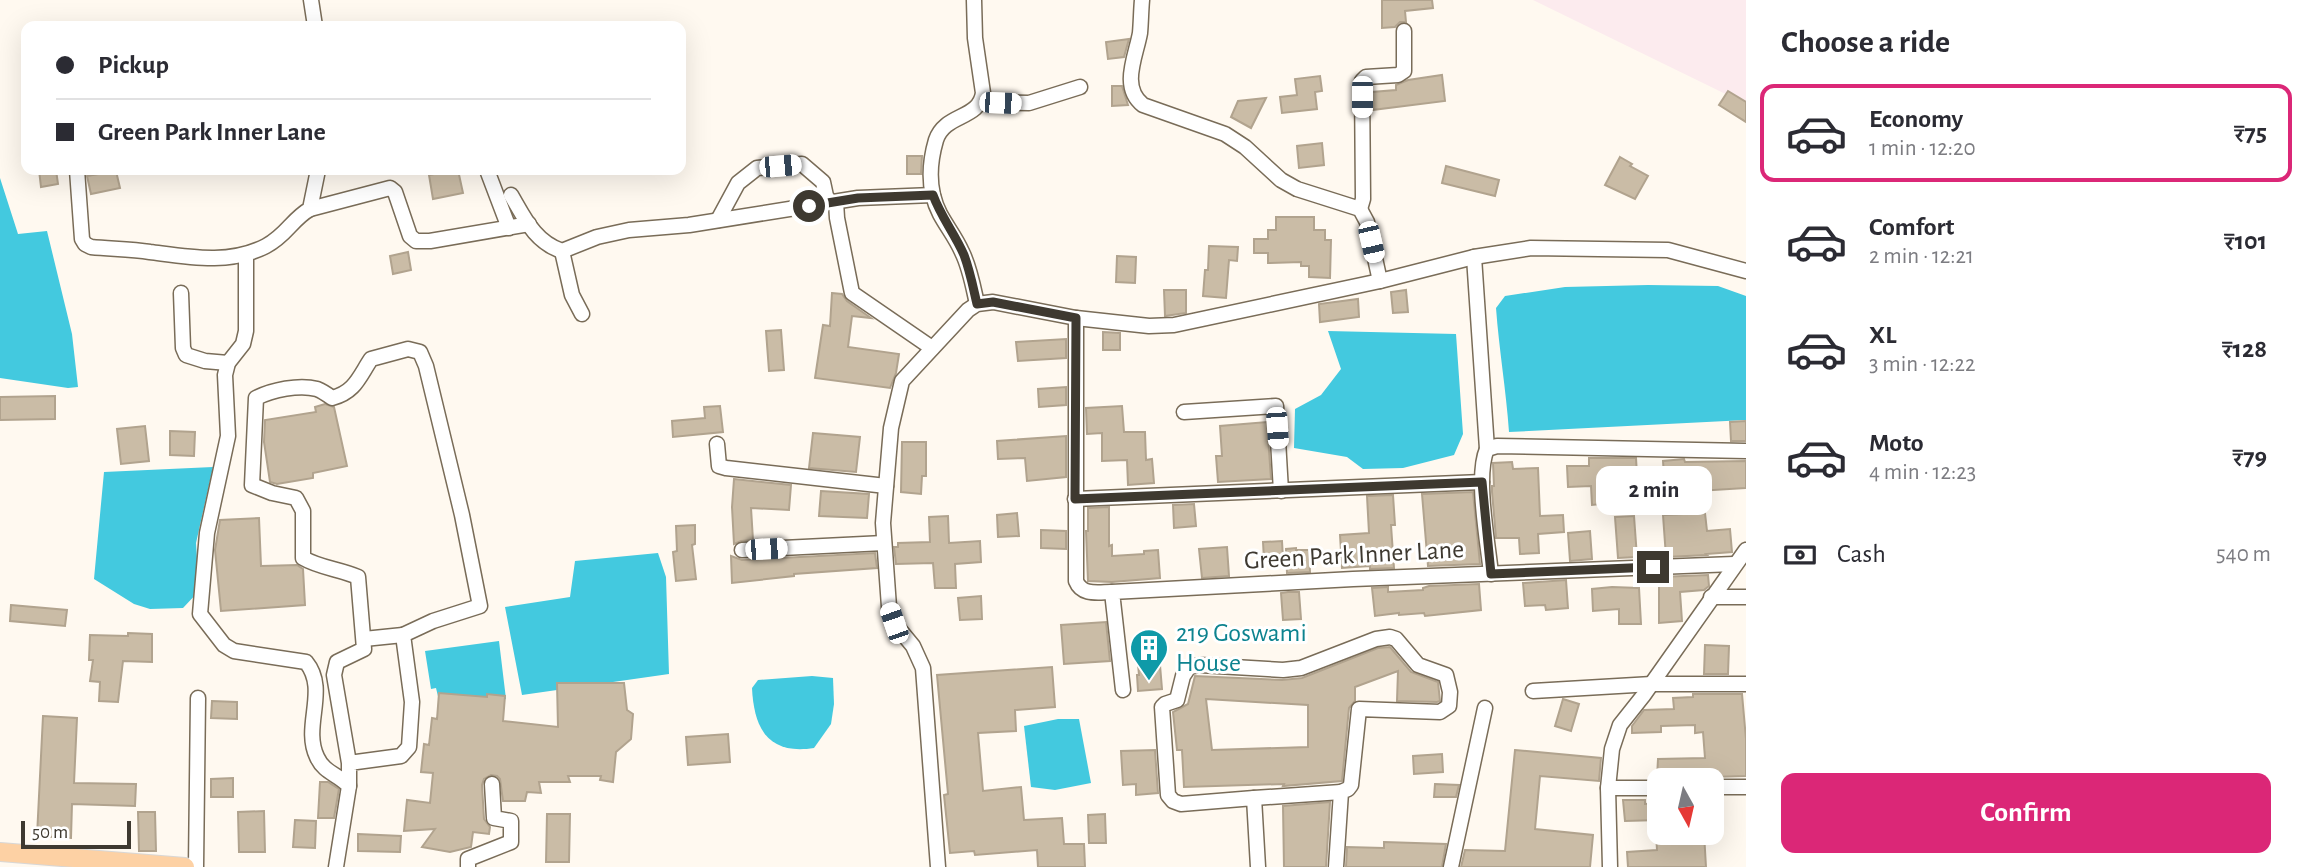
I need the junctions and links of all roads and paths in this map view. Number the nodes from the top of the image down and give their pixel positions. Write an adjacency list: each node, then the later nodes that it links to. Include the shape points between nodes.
1 (311, 0): 4 (street)
2 (974, 0): 7 (street)
3 (1142, 0): 15 (street, via 1130,68 1137,101 1225,134 1297,189)
4 (313, 21)
5 (1404, 31): 15 (street, via 1404,71 1362,81)
6 (1080, 87): 7 (street, via 1029,103)
7 (982, 102): 12 (street, via 941,129 932,158)
8 (77, 175): 20 (street, via 82,239 91,247 211,259)
9 (317, 175): 14 (street)
10 (489, 175): 18 (street)
11 (511, 195): 17 (street)
12 (933, 195): 13 (street); 25 (street, via 964,255)
13 (834, 202): 16 (street); 16 (street, via 826,196 823,182 802,164 757,168 738,183); 28 (street, via 852,293)
14 (310, 209): 18 (street, via 390,188 415,241); 20 (street, via 300,214 286,234)
15 (1360, 209): 23 (street)
16 (718, 220): 19 (street, via 610,234)
17 (529, 224): 18 (street); 19 (street, via 538,238)
18 (509, 228)
19 (562, 251): 26 (street, via 572,295)
20 (246, 255): 29 (street, via 246,331)
21 (1474, 257): 22 (street, via 1531,248 1668,250); 23 (street); 32 (street)
22 (1746, 271)
23 (1380, 281): 27 (street, via 1174,325)
24 (181, 293): 29 (street, via 186,355)
25 (977, 304): 27 (street, via 993,302); 28 (street)
26 (582, 314)
27 (1076, 318): 37 (street)
28 (933, 348): 35 (street, via 902,381 891,428)
29 (229, 363): 56 (street, via 225,375 228,436 207,533 201,614 234,651 306,662 313,671 315,755 330,774)
30 (1184, 412): 36 (street, via 1276,406)
31 (717, 444): 35 (street, via 719,466 726,468)
32 (1487, 449): 33 (street); 34 (street)
33 (1746, 451)
34 (1482, 482): 36 (street); 42 (street)
35 (886, 486): 38 (street)
36 (1281, 491): 37 (street)
37 (1075, 499): 43 (street, Green Park Inner Lane, via 1076,581 1085,592)
38 (884, 544): 39 (street); 68 (street, via 894,623 914,646 923,668)
39 (742, 550)
40 (1746, 550): 41 (street)
41 (1734, 564): 42 (street, Green Park Inner Lane); 44 (street)
42 (1491, 574): 43 (street, Green Park Inner Lane)
43 (1112, 592): 50 (street)
44 (1711, 597): 45 (street); 49 (street)
45 (1746, 597)
46 (403, 635): 47 (street); 47 (street, via 480,607 426,366 420,352 408,349 371,359 345,394 332,398 317,389 298,388 256,398 253,485 296,498 303,511 303,558 358,577); 54 (street, via 412,702 409,747 401,756)
47 (364, 639): 54 (street, via 365,649 337,662 334,675)
48 (1746, 684): 49 (street)
49 (1650, 685): 51 (street); 59 (street, via 1620,725)
50 (1123, 690)
51 (1533, 691)
52 (198, 698): 65 (street)
53 (1485, 708): 71 (street)
54 (349, 763): 56 (street)
55 (492, 785): 67 (street, via 494,818 510,821 511,842 468,859)
56 (349, 786): 66 (street)
57 (1724, 787): 58 (street)
58 (1746, 787)
59 (1608, 788): 60 (street); 72 (street)
60 (1647, 788)
61 (1341, 792): 62 (street); 62 (street, via 1351,785 1359,709 1440,712 1449,706 1446,674 1418,665 1396,639 1376,639 1301,668 1199,665 1186,670 1177,700 1164,704 1161,712 1167,795 1181,804); 70 (street)
62 (1254, 798): 69 (street)
63 (0, 852): 64 (main road)
64 (185, 867)
65 (196, 867)
66 (336, 867)
67 (468, 867)
68 (939, 867)
69 (1258, 867)
70 (1336, 867)
71 (1451, 867)
72 (1611, 867)

